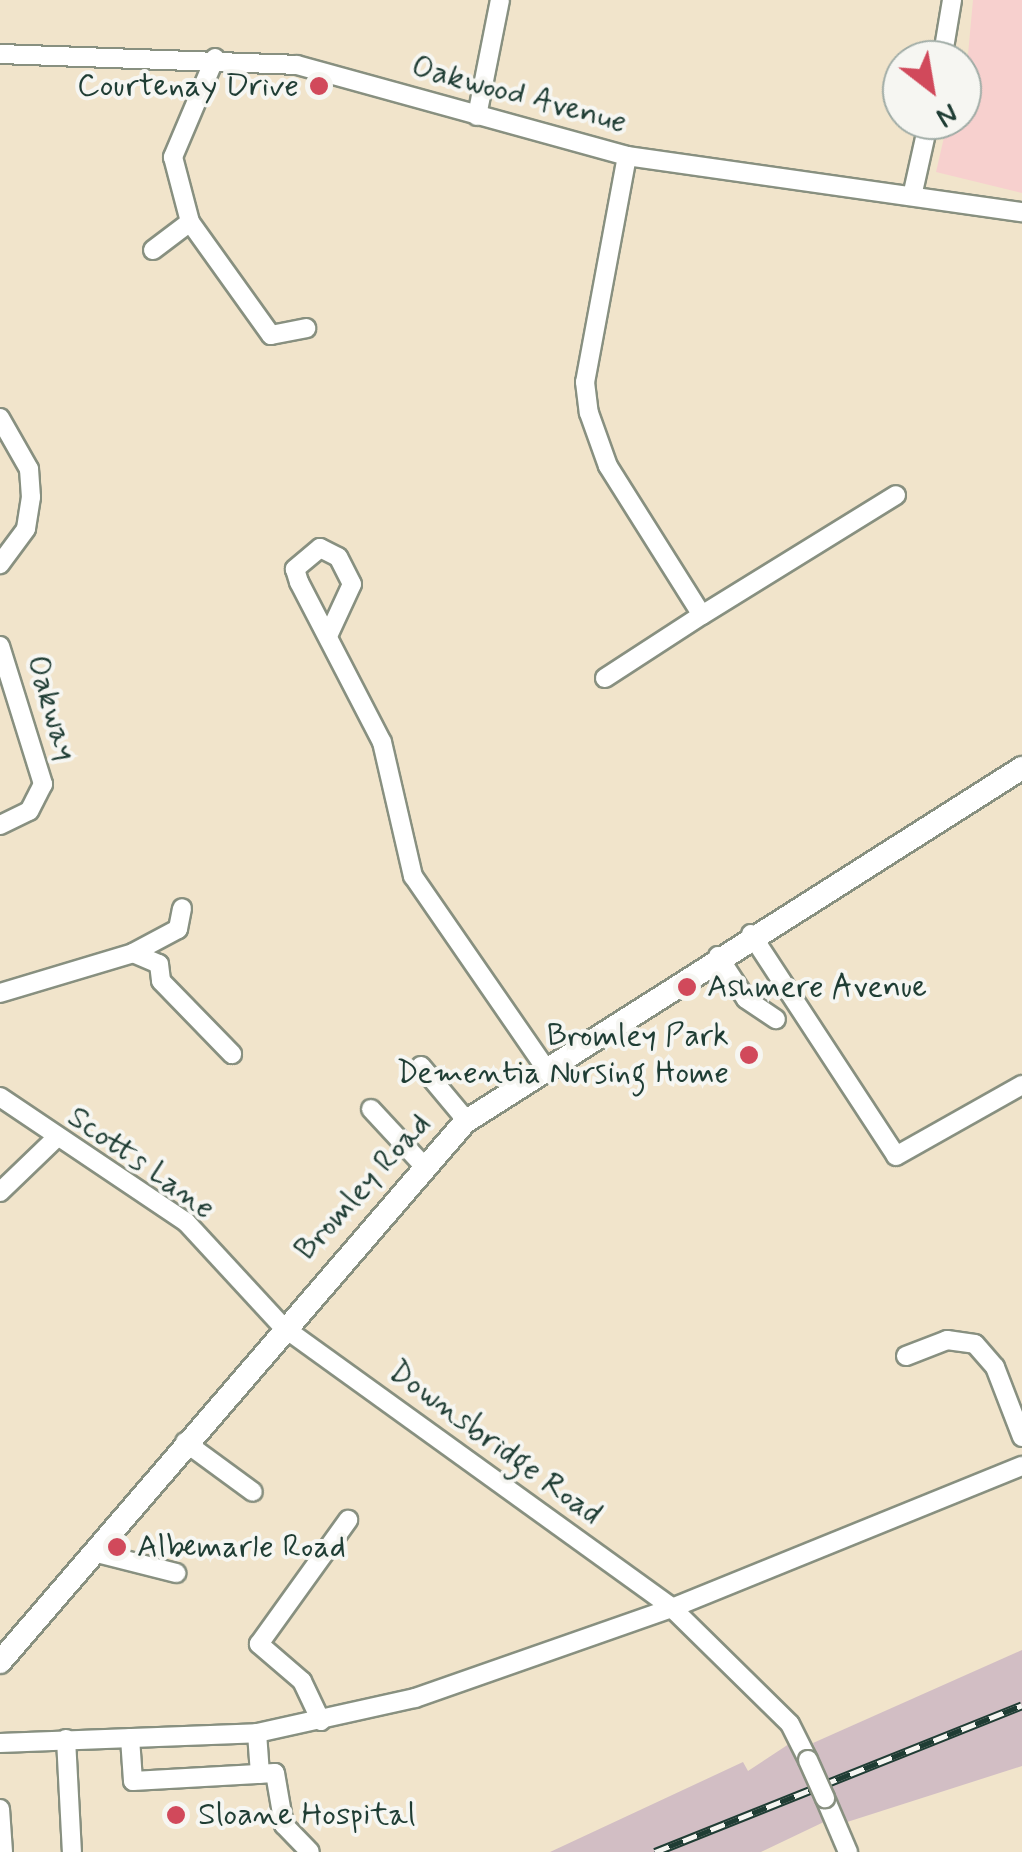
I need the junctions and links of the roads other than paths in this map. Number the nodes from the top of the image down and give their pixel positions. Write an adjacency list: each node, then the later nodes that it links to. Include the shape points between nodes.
1 (500, 0): 6 (street)
2 (952, 0): 3 (street)
3 (945, 40)
4 (0, 54): 5 (street, Oakwood Avenue)
5 (215, 58): 6 (street, Oakwood Avenue, via 298,65); 11 (street, via 173,156)
6 (477, 116): 8 (street, Oakwood Avenue)
7 (925, 140): 9 (street)
8 (627, 156): 9 (street, Oakwood Avenue); 17 (street, via 585,382 589,413 608,466)
9 (913, 192): 10 (street, Oakwood Avenue)
10 (1022, 212)
11 (190, 222): 12 (street); 13 (street, via 270,335)
12 (152, 250)
13 (306, 328)
14 (0, 418): 16 (street, via 29,469 31,496 26,529)
15 (896, 495): 17 (street)
16 (0, 564)
17 (702, 615): 20 (street)
18 (328, 636): 31 (street, via 382,742 413,876)
19 (0, 646): 22 (street, Oakway, via 43,784 29,811)
20 (604, 678)
21 (1022, 768): 24 (main road, Bromley Road)
22 (0, 825)
23 (182, 908): 25 (street, via 178,930)
24 (750, 934): 26 (main road, Bromley Road); 32 (street, via 896,1156)
25 (133, 954): 27 (street); 29 (street, via 159,964 161,981)
26 (718, 956): 28 (street, via 746,999); 31 (main road, Bromley Road)
27 (0, 992)
28 (776, 1019)
29 (232, 1054)
30 (422, 1066): 35 (street)
31 (548, 1072): 35 (main road, Bromley Road)
32 (1022, 1085)
33 (0, 1097): 36 (street, Scotts Lane)
34 (371, 1109): 37 (street)
35 (467, 1120): 37 (main road, Bromley Road)
36 (54, 1140): 38 (street); 39 (street, Scotts Lane, via 186,1222)
37 (423, 1165): 39 (main road, Bromley Road)
38 (0, 1192)
39 (283, 1327): 42 (main road, Bromley Road); 48 (street, Downsbridge Road)
40 (906, 1356): 41 (street, via 947,1340 975,1344 994,1367)
41 (1022, 1437)
42 (185, 1442): 44 (street); 46 (main road, Bromley Road)
43 (1022, 1466): 48 (street)
44 (253, 1492)
45 (348, 1520): 50 (street, via 259,1644 302,1681)
46 (93, 1552): 47 (street); 49 (main road, Bromley Road)
47 (176, 1573)
48 (672, 1608): 50 (street); 60 (street, Downsbridge Road, bridge, via 790,1724)
49 (0, 1662)
50 (321, 1721): 51 (street)
51 (257, 1733): 52 (street); 55 (street)
52 (130, 1738): 53 (street); 55 (street, via 133,1782)
53 (66, 1739): 54 (street); 58 (street)
54 (0, 1742)
55 (260, 1774): 59 (street, via 274,1773 284,1825)
56 (0, 1809): 57 (street)
57 (2, 1852)
58 (72, 1852)
59 (310, 1852)
60 (848, 1852)

